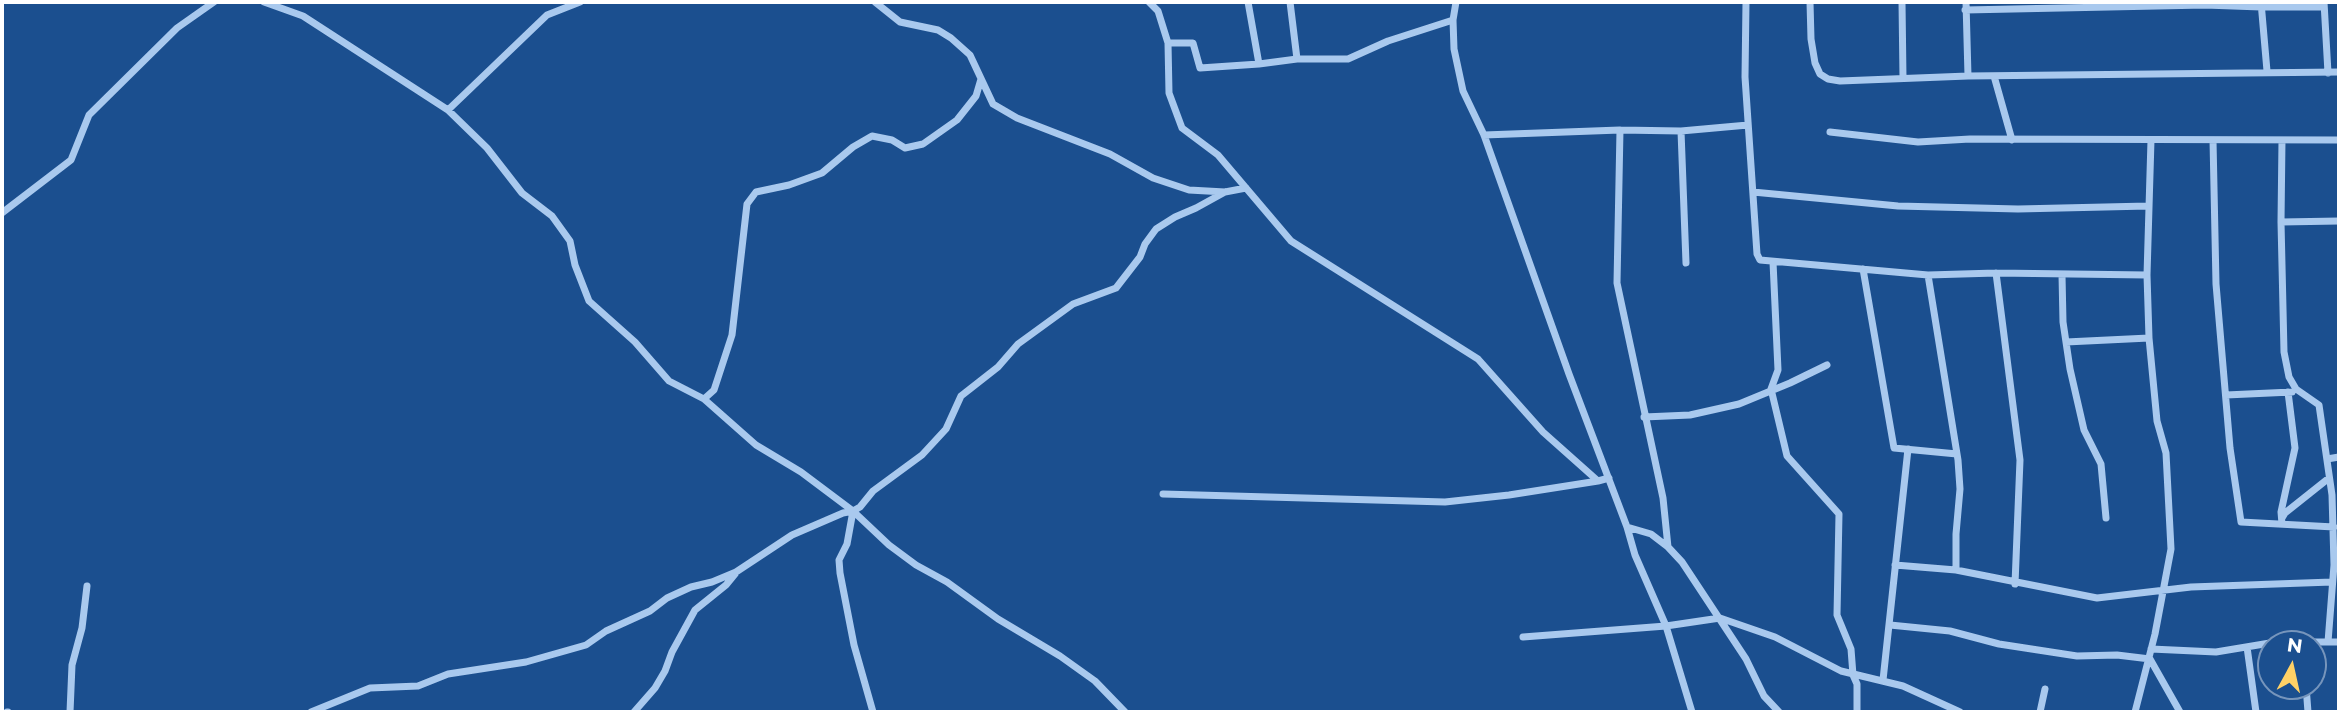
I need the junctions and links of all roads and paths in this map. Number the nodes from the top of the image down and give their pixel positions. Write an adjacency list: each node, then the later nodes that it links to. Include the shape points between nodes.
1 (214, 2): 43 (street, via 177,28 89,115 71,160)
2 (264, 2): 28 (street, via 303,16)
3 (579, 2): 28 (street, via 547,15)
4 (876, 2): 27 (street, via 900,22 938,30 951,38 970,55)
5 (1149, 2): 18 (street, via 1158,10)
6 (1248, 2): 20 (street)
7 (1290, 2): 19 (street)
8 (1456, 2): 17 (street)
9 (1746, 2): 29 (street)
10 (1810, 2): 26 (street, via 1811,39 1821,74 1840,81)
11 (1902, 2): 26 (street)
12 (2204, 3): 13 (street); 16 (street)
13 (2225, 4): 14 (street)
14 (2261, 4): 15 (street); 21 (street)
15 (2324, 4): 23 (street)
16 (1965, 6): 24 (street)
17 (1453, 20): 19 (street, via 1388,40 1348,59); 33 (street, via 1463,91)
18 (1168, 43): 20 (street, via 1192,43 1200,68); 39 (street, via 1169,93 1182,128 1218,155)
19 (1297, 59): 20 (street)
20 (1259, 64)
21 (2267, 71): 23 (street); 25 (street)
22 (2339, 72): 23 (street)
23 (2328, 73)
24 (1968, 76): 25 (street); 26 (street)
25 (1994, 76): 34 (street)
26 (1903, 78)
27 (981, 79): 40 (street, via 993,104 1017,118 1110,154 1153,178 1189,190); 60 (street, via 976,96 957,120 923,144 905,148 872,136 822,173 756,192 747,204 732,335 714,390)
28 (449, 110): 60 (street, via 522,193 552,216 570,241 589,301 635,342 669,381)
29 (1748, 125): 31 (street); 41 (street)
30 (1620, 130): 31 (street); 33 (street); 61 (street, via 1617,283)
31 (1681, 131): 47 (street)
32 (1830, 132): 34 (street, via 1919,142)
33 (1484, 135): 66 (street)
34 (2012, 140): 35 (street)
35 (2151, 140): 36 (street); 42 (street)
36 (2213, 140): 37 (street); 59 (street, via 2216,284)
37 (2282, 140): 38 (street); 45 (street)
38 (2339, 140)
39 (1245, 188): 40 (street); 68 (street, via 1291,241 1478,359 1543,432)
40 (1225, 192): 70 (street, via 1156,229 1116,288 1073,304 1018,344 998,367 961,396 946,429 922,455)
41 (1753, 192): 42 (street, via 1898,206); 46 (street, via 1757,254 1760,260)
42 (2148, 206): 52 (street)
43 (2, 214)
44 (2339, 221): 45 (street)
45 (2281, 222): 56 (street, via 2284,352)
46 (1773, 262): 48 (street); 57 (street, via 1778,370)
47 (1686, 263)
48 (1863, 269): 50 (street); 62 (street, via 1894,448)
49 (1996, 273): 50 (street); 51 (street); 80 (street, via 2020,460)
50 (1928, 275): 63 (street)
51 (2062, 275): 52 (street); 54 (street)
52 (2147, 275): 53 (street)
53 (2149, 338): 54 (street); 82 (street, via 2157,421 2166,453 2171,549)
54 (2066, 342): 71 (street, via 2084,430 2101,464)
55 (1827, 365): 57 (street)
56 (2296, 389): 58 (street); 65 (street, via 2319,405)
57 (1771, 391): 61 (street, via 1690,415); 93 (street, via 1787,456 1839,514 1836,615 1851,649)
58 (2288, 392): 59 (street); 72 (street, via 2295,448)
59 (2226, 395): 72 (street, via 2241,522)
60 (704, 399): 70 (street, via 756,445)
61 (1644, 417): 75 (street, via 1663,498)
62 (1908, 449): 63 (street); 76 (street)
63 (1957, 454): 77 (street)
64 (2339, 457): 65 (street)
65 (2327, 460): 67 (street)
66 (1609, 478): 68 (street); 73 (street)
67 (2329, 478): 72 (street); 74 (street)
68 (1598, 481): 69 (street, via 1445,502)
69 (1163, 494)
70 (853, 511): 78 (street, via 792,535); 99 (street, via 839,560 840,573); 100 (street, via 916,565 1086,675)
71 (2106, 518)
72 (2281, 521): 74 (street)
73 (1627, 527): 75 (street, via 1651,534); 85 (street)
74 (2334, 527): 79 (street)
75 (1668, 547): 83 (street)
76 (1895, 565): 77 (street); 84 (street)
77 (1956, 570): 80 (street)
78 (736, 572): 97 (street, via 667,598 586,645 526,662 448,674 418,686 370,688); 98 (street, via 695,610 666,671)
79 (2332, 582): 82 (street); 87 (street)
80 (2015, 584): 82 (street, via 2097,598)
81 (87, 586): 96 (street, via 72,665)
82 (2165, 590): 91 (street)
83 (1720, 618): 85 (street); 93 (street, via 1775,637); 102 (street, via 1764,695)
84 (1890, 625): 92 (street, via 1950,631 2077,656); 94 (street)
85 (1665, 626): 86 (street); 101 (street)
86 (1523, 637)
87 (2328, 642): 88 (street)
88 (2339, 642)
89 (2257, 645): 90 (street)
90 (2247, 647): 91 (street, via 2216,652); 108 (street)
91 (2151, 649): 92 (street)
92 (2150, 659): 106 (street); 107 (street)
93 (1853, 675): 94 (street); 103 (street)
94 (1884, 680): 104 (street)
95 (2045, 689): 105 (street)
96 (70, 712)
97 (312, 712)
98 (634, 712)
99 (873, 712)
100 (1125, 712)
101 (1692, 712)
102 (1779, 712)
103 (1857, 712)
104 (1960, 712)
105 (2039, 712)
106 (2136, 712)
107 (2180, 712)
108 (2256, 712)

